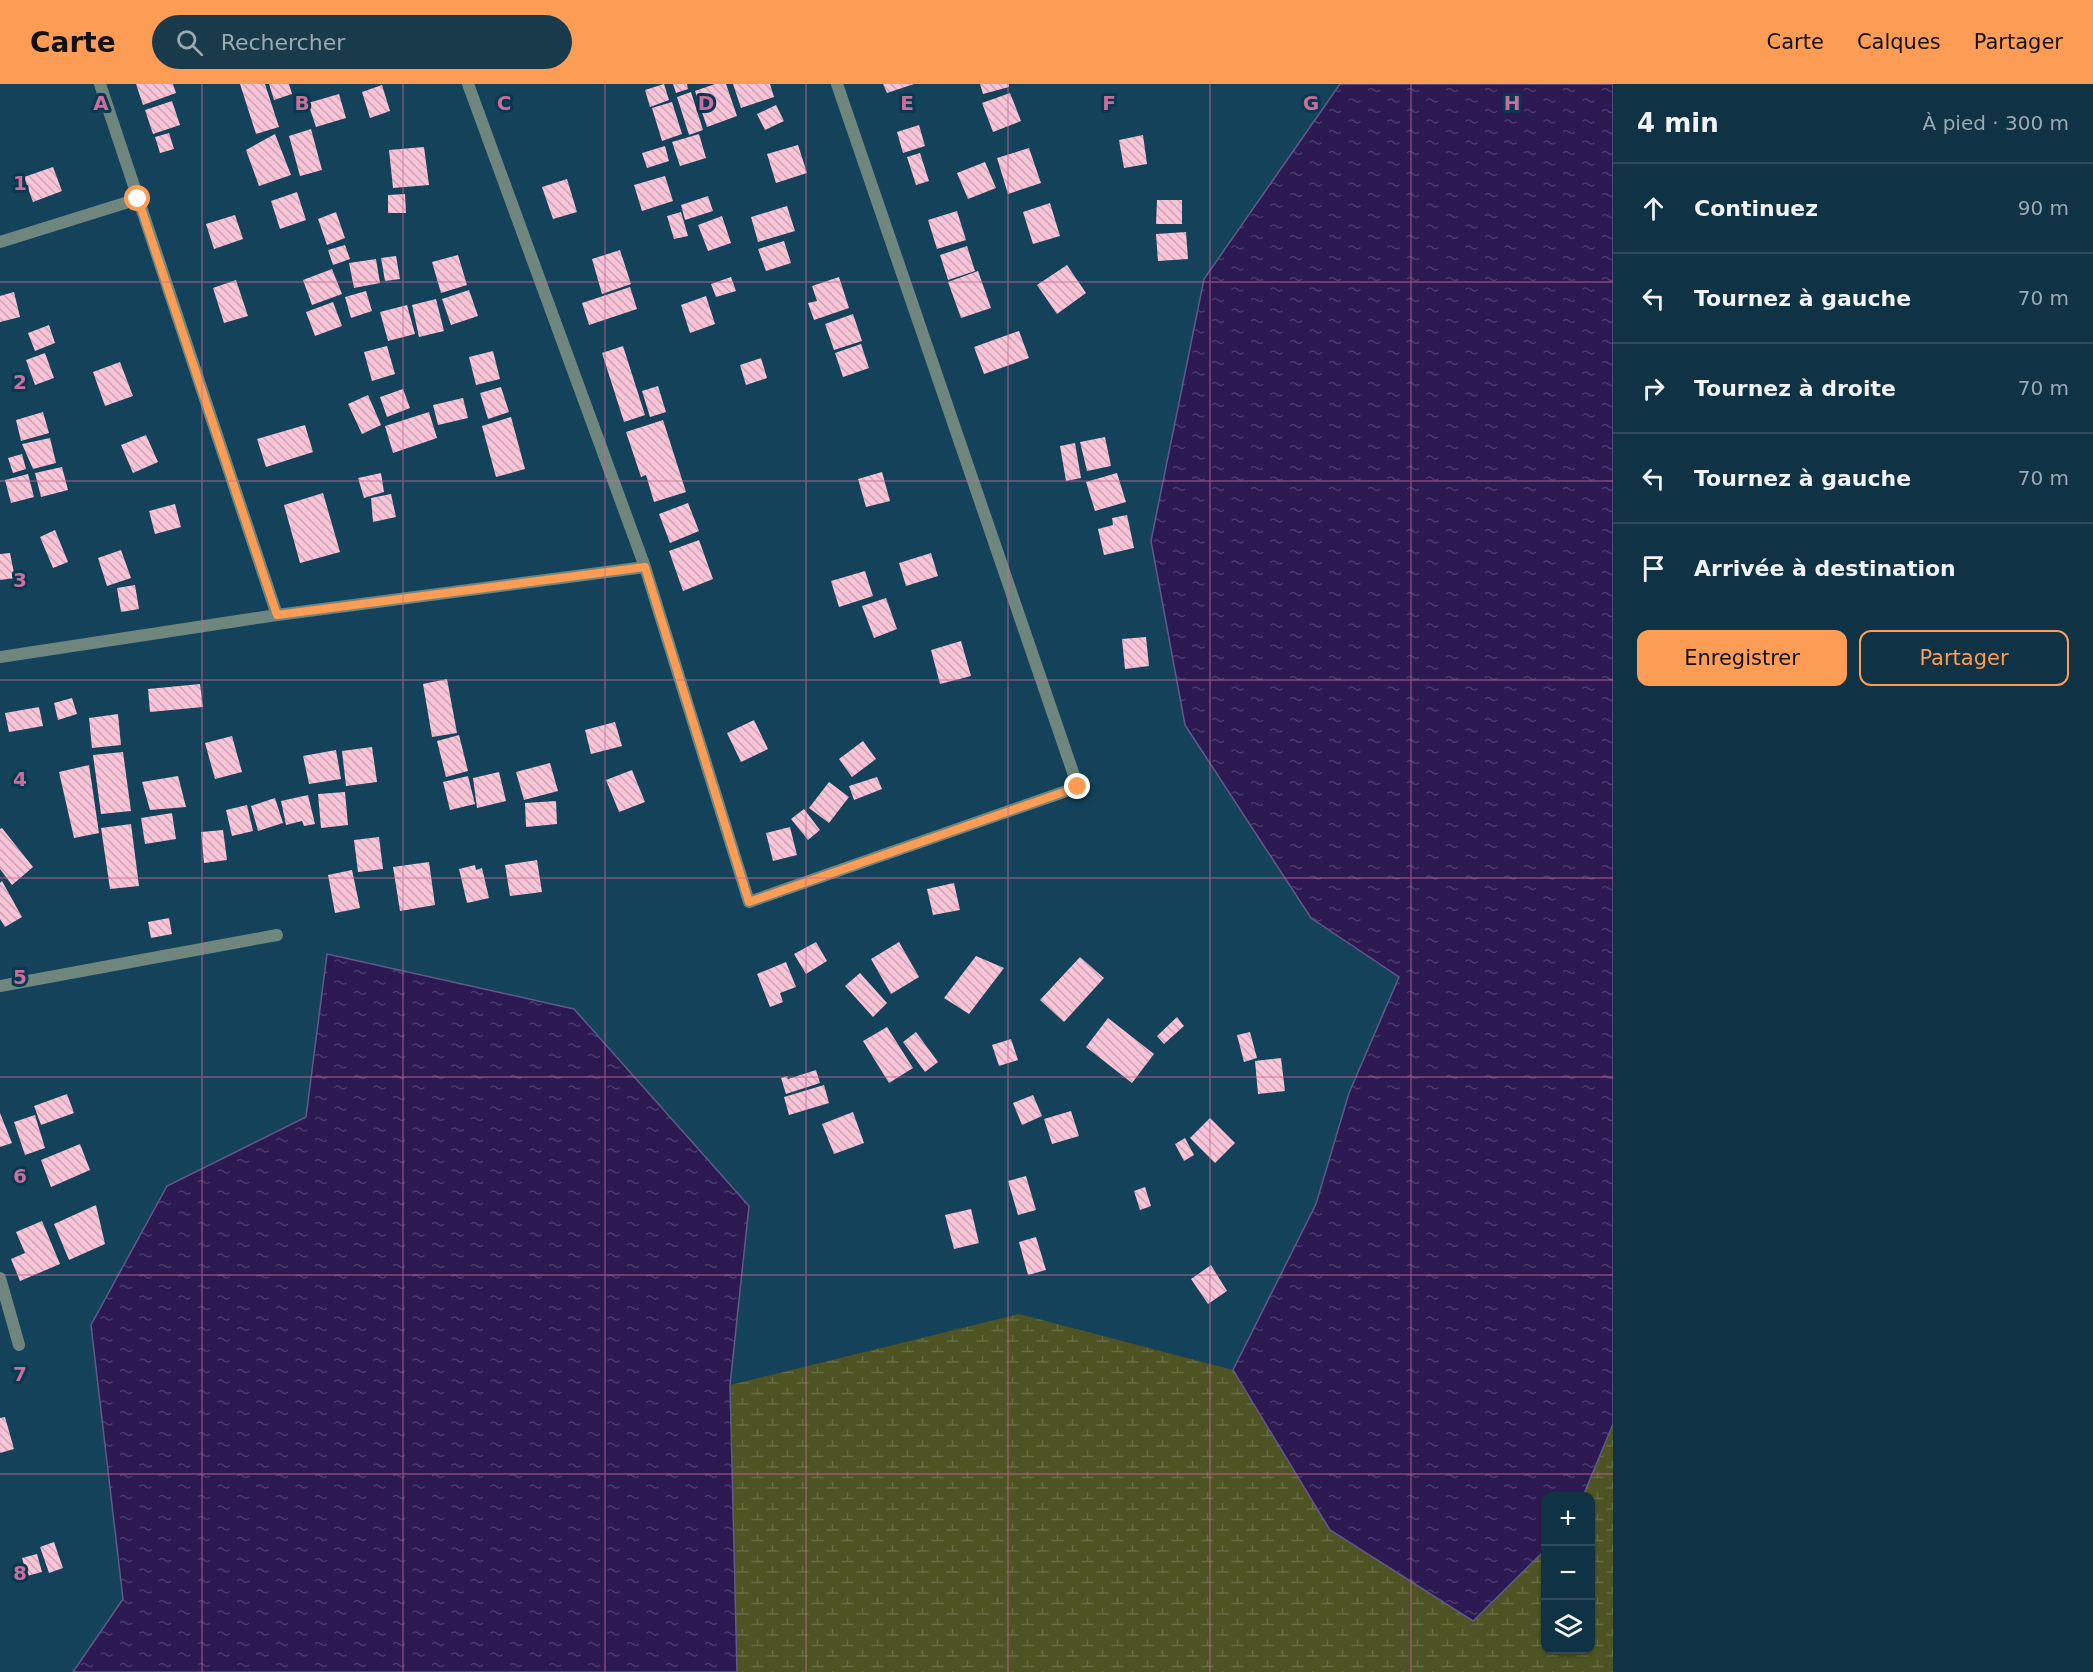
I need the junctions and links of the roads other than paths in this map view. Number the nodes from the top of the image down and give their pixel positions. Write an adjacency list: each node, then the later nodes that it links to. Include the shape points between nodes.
1 (100, 84): 4 (street)
2 (468, 84): 6 (street)
3 (837, 84): 6 (street, via 1078,787 749,902)
4 (138, 199): 5 (street); 7 (street)
5 (0, 242)
6 (645, 567): 7 (street)
7 (277, 615): 8 (street)
8 (0, 657)
9 (277, 935): 10 (street)
10 (0, 986)
11 (0, 1278): 12 (street)
12 (19, 1345)

